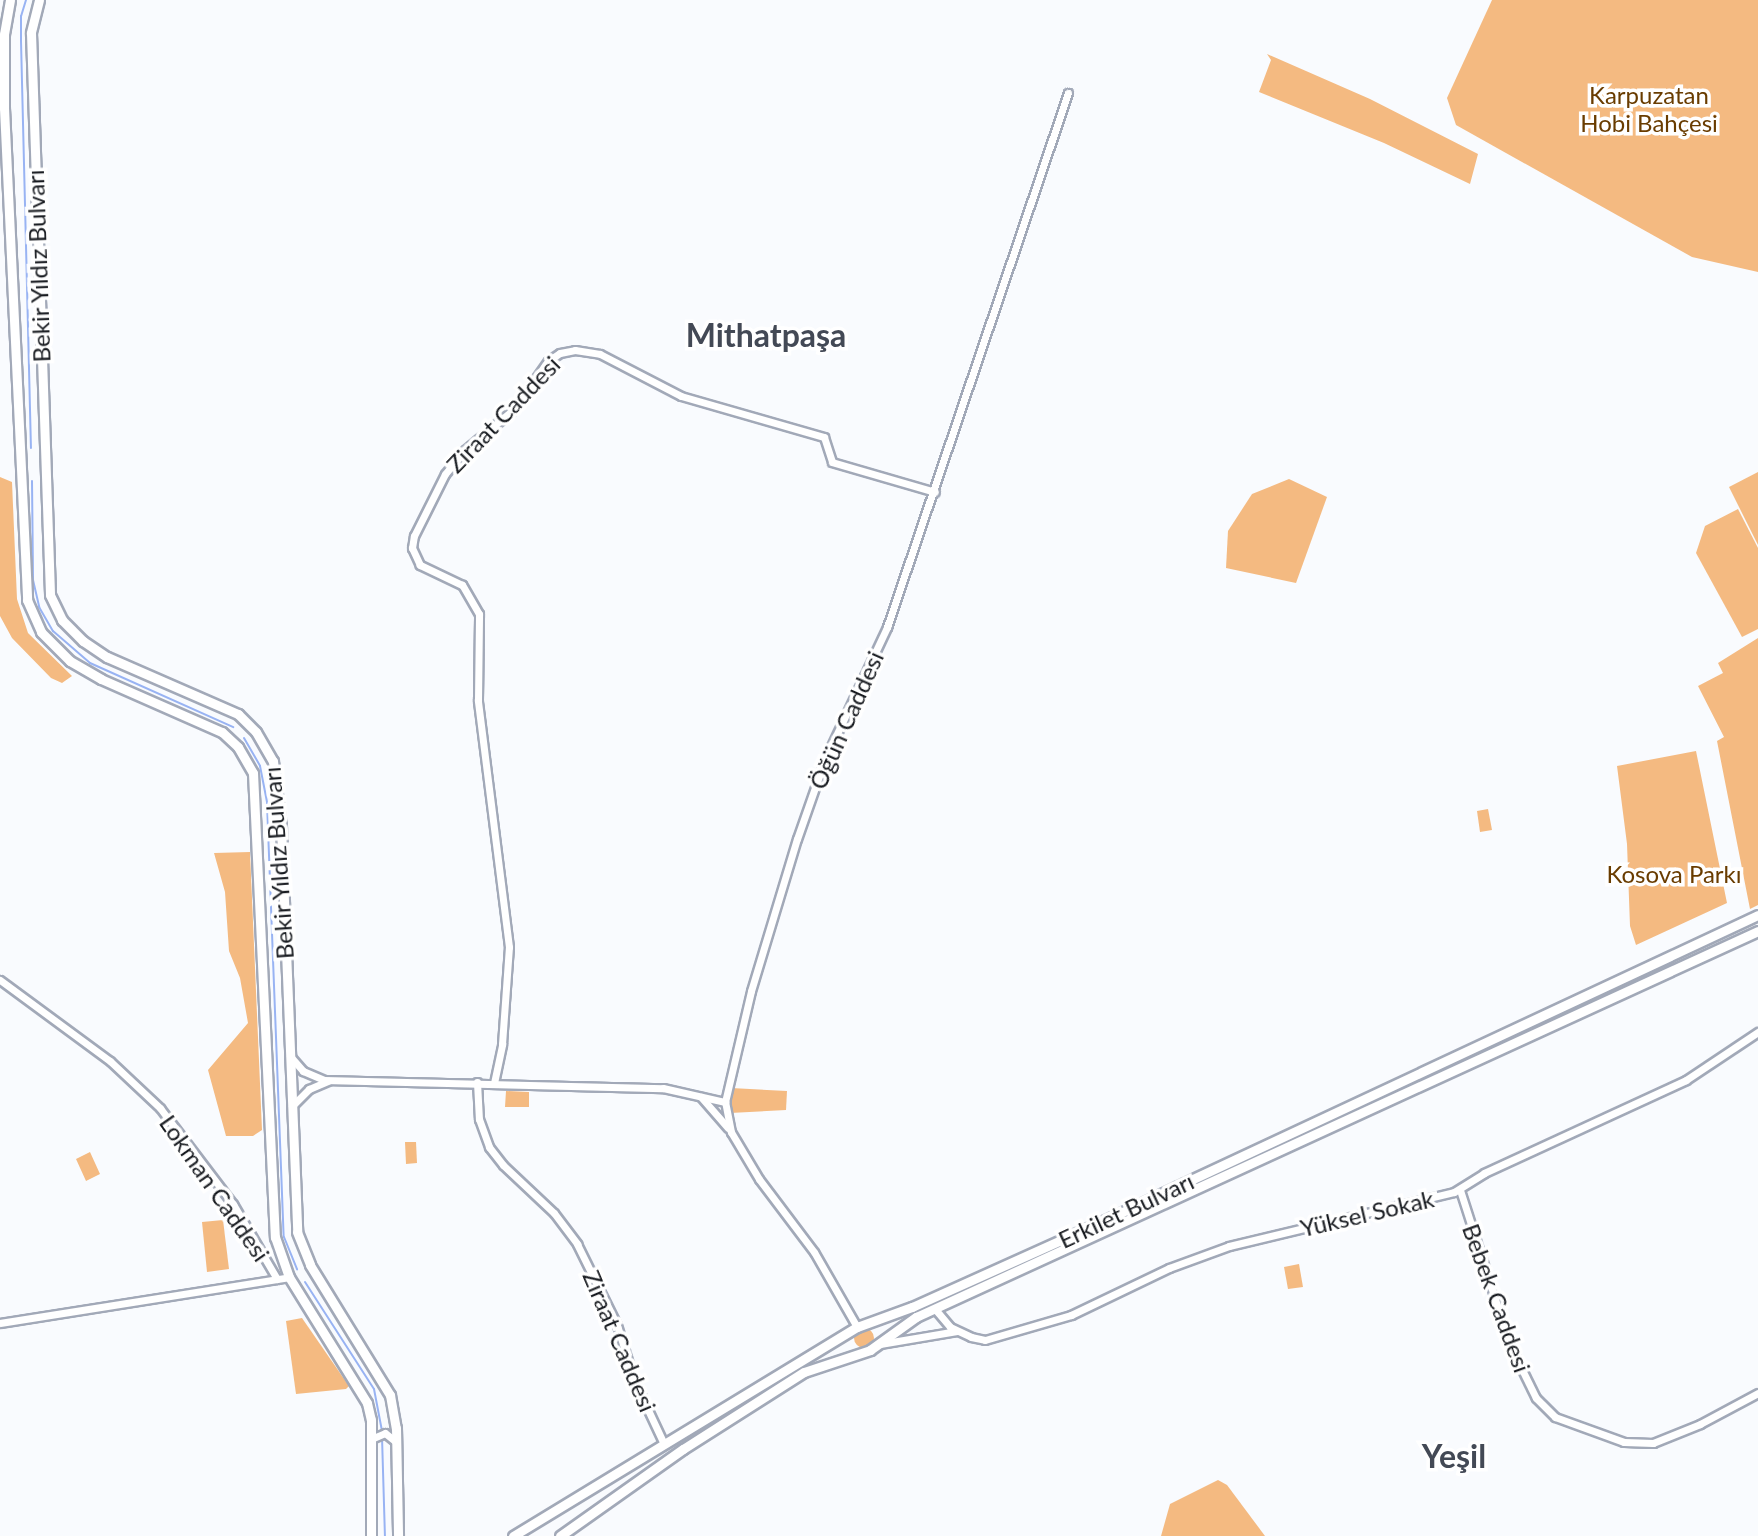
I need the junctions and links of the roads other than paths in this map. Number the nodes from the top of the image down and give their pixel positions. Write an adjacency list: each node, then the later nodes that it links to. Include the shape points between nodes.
1 (10, 0): 18 (main road, Bekir Yıldız Bulvarı, via 4,35 4,108 26,592 41,632 70,661 222,732 243,753 253,773 275,1237)
2 (39, 0): 9 (main road, Bekir Yıldız Bulvarı, via 31,33 50,595 62,620 83,641 107,657 238,714 270,754 281,826)
3 (1068, 93): 4 (street, Öğün Caddesi)
4 (935, 492): 12 (street, Ziraat Caddesi, via 832,462 824,437 681,396 600,354 575,350 548,361 514,409 445,474 412,548 420,565 467,589 480,619 478,700 509,947); 14 (street, Öğün Caddesi, via 887,627 825,759 797,839 751,991)
5 (1758, 915): 23 (main road, Erkilet Bulvarı, via 1096,1224)
6 (1758, 931): 20 (main road, Erkilet Bulvarı)
7 (0, 980): 19 (street, Lokman Caddesi, via 110,1061 160,1108 233,1204)
8 (1758, 1032): 17 (street, Yüksel Sokak, via 1686,1080 1484,1173)
9 (290, 1055): 10 (street, via 308,1074); 15 (main road, Bekir Yıldız Bulvarı)
10 (330, 1080): 11 (street); 15 (street, via 309,1089)
11 (477, 1082): 12 (street); 32 (street, Ziraat Caddesi, via 479,1119 489,1147 577,1244 617,1325 634,1380)
12 (494, 1083): 13 (street, via 663,1088)
13 (701, 1097): 14 (street); 16 (street)
14 (725, 1102): 16 (street, Öğün Caddesi)
15 (292, 1106): 31 (main road, Bekir Yıldız Bulvarı, via 299,1240 384,1380 394,1410)
16 (731, 1132): 23 (street, Öğün Caddesi)
17 (1460, 1190): 24 (street, Yüksel Sokak, via 1219,1249 1033,1327 985,1340); 29 (street, Bebek Caddesi, via 1509,1343 1536,1398 1557,1418 1624,1442 1653,1443)
18 (289, 1277): 19 (street); 30 (main road, Bekir Yıldız Bulvarı, via 364,1394)
19 (277, 1279): 22 (street)
20 (935, 1309): 21 (main road, Erkilet Bulvarı); 24 (street)
21 (916, 1317): 24 (street, via 931,1315); 26 (main road, Erkilet Bulvarı)
22 (0, 1323)
23 (859, 1327): 25 (main road, Erkilet Bulvarı); 26 (main road, via 876,1332); 27 (main road, via 852,1342)
24 (953, 1329): 26 (street, Yüksel Sokak)
25 (833, 1344): 28 (main road, via 842,1348); 32 (main road, Erkilet Bulvarı)
26 (876, 1344): 27 (main road, Erkilet Bulvarı)
27 (865, 1351): 28 (main road, Erkilet Bulvarı)
28 (838, 1361): 36 (main road, Erkilet Bulvarı, via 804,1372 761,1397)
29 (1758, 1393)
30 (372, 1438): 31 (street, via 385,1433); 34 (main road, Bekir Yıldız Bulvarı)
31 (396, 1442): 33 (main road, Bekir Yıldız Bulvarı)
32 (664, 1444): 35 (main road, Erkilet Bulvarı)
33 (398, 1535)
34 (371, 1536)
35 (513, 1536)
36 (560, 1536)

